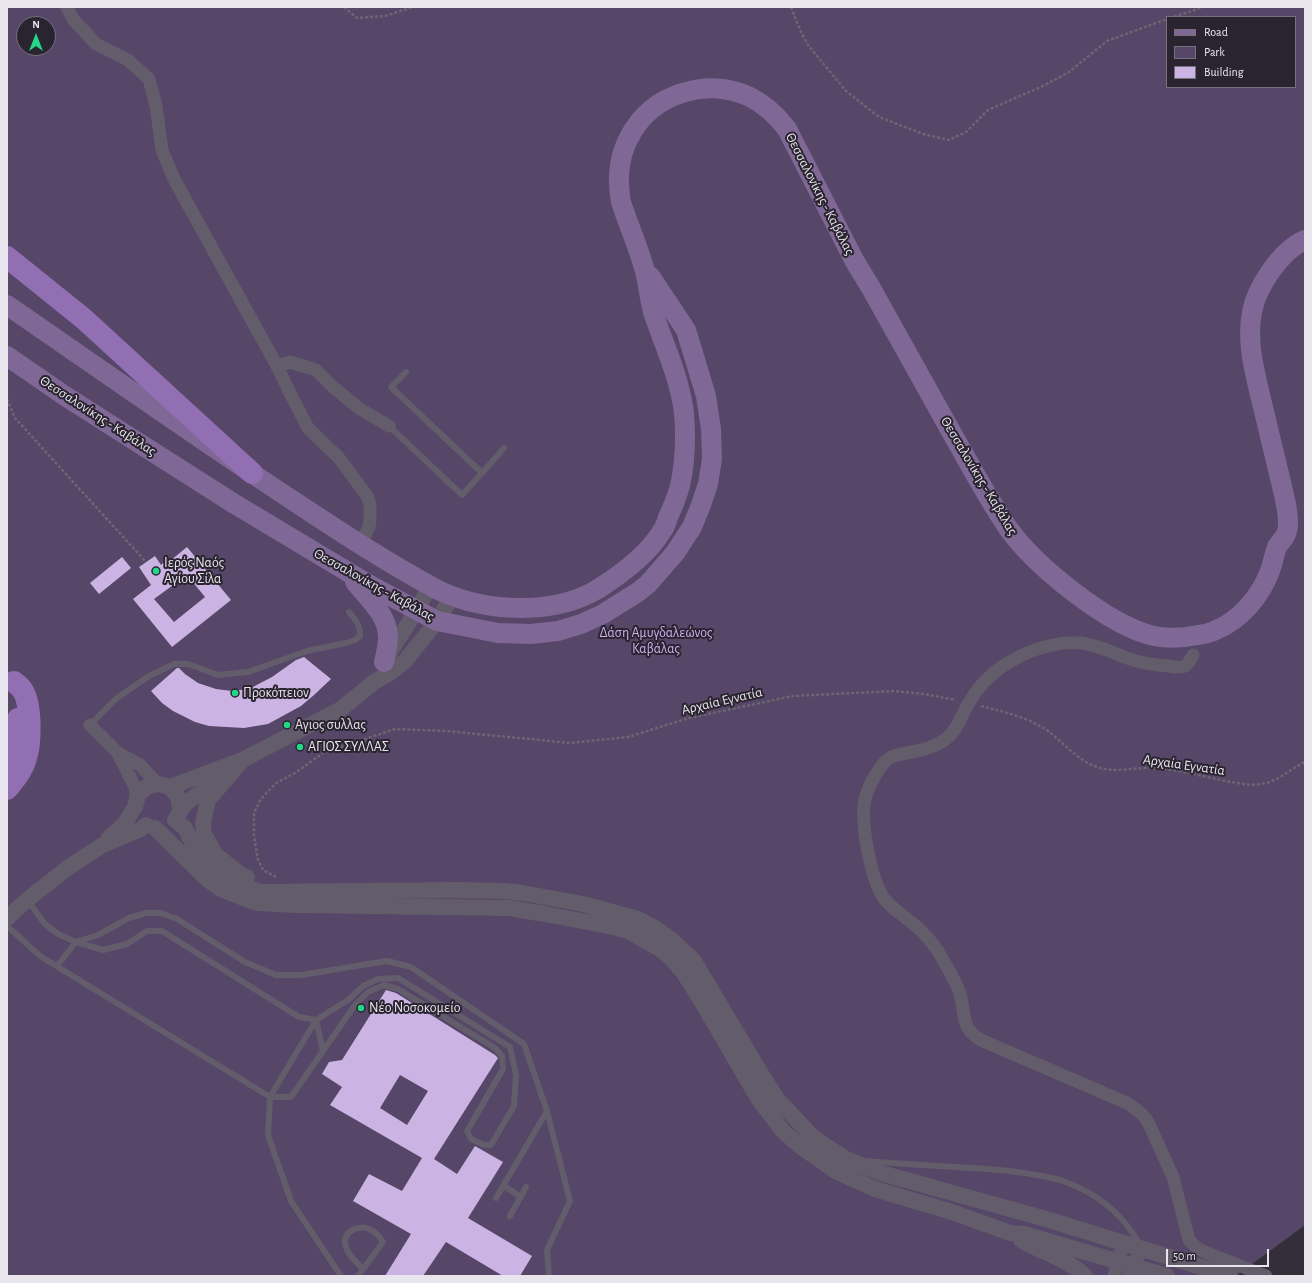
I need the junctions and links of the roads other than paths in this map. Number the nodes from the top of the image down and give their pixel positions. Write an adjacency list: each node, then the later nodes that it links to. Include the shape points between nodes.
1 (67, 7): 7 (street, via 73,19 96,44 128,60 149,79 156,106 162,150 174,179)
2 (1305, 240): 4 (main road, Θεσσαλονίκης - Καβάλας, via 1290,249 1278,262 1257,294 1250,333 1251,358 1285,497 1287,532 1276,548 1271,569 1262,588 1239,616 1216,631 1175,638 1154,636 1108,615 1046,569 1009,529 969,465 854,260 787,129 764,105 734,91 701,88 666,99 636,126 622,153 618,182 621,202)
3 (7, 257): 11 (highway, via 84,319)
4 (644, 267): 16 (main road, Θεσσαλονίκης - Καβάλας, via 654,317 672,363 684,413 685,441 680,485 662,531 631,565 593,591 574,600 529,608 506,607); 19 (main road, Θεσσαλονίκης - Καβάλας, via 686,330 706,396 712,460 708,484 692,527 675,553 648,584 622,603 581,624 558,631 531,634 498,633)
5 (7, 305): 11 (main road, Θεσσαλονίκης - Καβάλας)
6 (7, 356): 14 (main road, Θεσσαλονίκης - Καβάλας, via 233,503)
7 (277, 366): 9 (street, via 290,362 316,370 332,387); 13 (street, via 308,428 339,458 367,496 370,520)
8 (406, 372): 12 (lane, via 391,387)
9 (389, 426): 12 (lane, via 462,495)
10 (504, 448): 12 (lane)
11 (252, 474): 13 (main road, Θεσσαλονίκης - Καβάλας)
12 (482, 474)
13 (360, 545): 15 (main road, Θεσσαλονίκης - Καβάλας)
14 (342, 569): 17 (main road, Θεσσαλονίκης - Καβάλας); 21 (main road, via 352,578 386,624 388,644)
15 (430, 586): 16 (main road, Θεσσαλονίκης - Καβάλας); 17 (street)
16 (452, 597): 19 (street)
17 (417, 610): 19 (main road, Θεσσαλονίκης - Καβάλας); 21 (street)
18 (349, 612): 24 (lane, via 360,629 360,636 355,640 307,651 248,672 218,675 188,664 174,664 149,676 117,698)
19 (437, 621): 23 (street, via 405,662)
20 (1193, 655): 64 (street, via 1188,664 1176,667 1142,663 1088,644 1065,643 1025,653 1002,666 978,690 957,727 947,738 926,749 889,758 882,764 864,804 865,826 873,872 882,896 892,908 926,935 942,959 959,990 963,1015 969,1031 983,1041 1127,1103 1139,1111 1145,1116 1173,1176 1189,1240 1207,1253)
21 (384, 662): 23 (street)
22 (10, 676): 26 (highway, via 18,727); 30 (highway, via 22,688 25,697 29,714 29,738 26,758 20,772)
23 (374, 682): 27 (street, via 341,709)
24 (90, 726): 25 (street)
25 (118, 753): 29 (street, via 140,764); 31 (street, via 135,787)
26 (7, 758)
27 (242, 760): 28 (street); 29 (street)
28 (228, 776): 32 (street, via 200,792); 35 (street, via 206,806 203,823 209,845 219,858 241,875)
29 (164, 785): 31 (street, via 146,787 138,795); 32 (street, via 178,797)
30 (7, 789)
31 (136, 804): 33 (street, via 139,818); 34 (street, via 124,824)
32 (178, 815): 33 (street, via 166,827); 35 (street, via 197,852 215,870 234,882 260,892)
33 (151, 827): 34 (street); 53 (street, via 208,880 222,889 258,903 296,906 514,908 628,931 660,949 681,968 759,1100 783,1131 801,1147 837,1172 860,1183)
34 (101, 846): 36 (street, via 66,869)
35 (305, 892): 47 (street, via 504,891 583,904 638,918 670,938 694,962 778,1100 810,1134)
36 (27, 900): 37 (street); 39 (lane, via 45,924 58,934)
37 (7, 918)
38 (7, 926): 40 (lane, via 40,956)
39 (76, 942): 40 (lane); 43 (lane, via 103,950 127,944 147,931 162,931 300,1017); 46 (lane, via 98,935 128,918 146,913 161,914 177,919 245,962 276,976 301,976 387,961 411,967 524,1044)
40 (57, 966): 45 (lane)
41 (348, 1000): 42 (lane); 42 (lane, via 363,986 378,979 398,978 510,1047 516,1075 514,1106 491,1145 484,1145 471,1139 467,1131 504,1069 502,1056 495,1048 398,988 384,985 368,992); 43 (lane)
42 (355, 1005): 44 (lane)
43 (316, 1020): 44 (lane); 45 (lane)
44 (323, 1051): 45 (lane, via 291,1097)
45 (270, 1097): 58 (lane, via 268,1135 292,1201)
46 (547, 1111): 48 (lane); 60 (lane, via 570,1201 547,1250)
47 (847, 1159): 54 (street, via 896,1178 1010,1208); 55 (lane, via 1024,1173 1058,1179 1102,1201 1130,1229)
48 (504, 1186): 50 (lane); 51 (lane)
49 (526, 1187): 50 (lane)
50 (520, 1197): 52 (lane)
51 (496, 1198)
52 (510, 1216)
53 (1010, 1233): 57 (street, via 1024,1234); 61 (street, via 1075,1267)
54 (1126, 1244): 55 (street); 57 (street, via 1122,1249)
55 (1142, 1248): 57 (street, via 1141,1252); 63 (street)
56 (363, 1269): 56 (lane, via 383,1242 368,1228 357,1228 350,1231 345,1245 350,1256); 59 (lane)
57 (1122, 1269): 62 (street)
58 (341, 1276)
59 (358, 1276)
60 (549, 1276)
61 (1085, 1276)
62 (1167, 1276)
63 (1230, 1276)
64 (1266, 1276)

